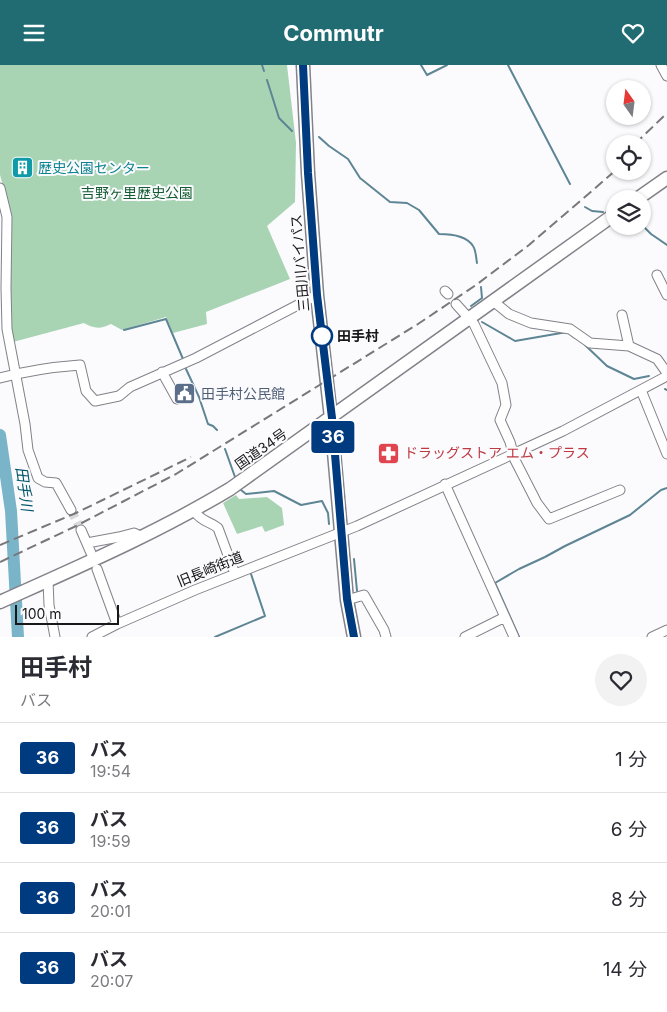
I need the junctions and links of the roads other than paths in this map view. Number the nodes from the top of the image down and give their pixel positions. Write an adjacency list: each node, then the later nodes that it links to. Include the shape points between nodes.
1 (303, 65): 9 (highway, 三田川バイパス)
2 (661, 65): 3 (street)
3 (667, 76)
4 (667, 178): 6 (highway)
5 (0, 188): 17 (street, via 7,217 7,329)
6 (650, 190)
7 (606, 220): 11 (highway, 国道34号)
8 (657, 275): 10 (street)
9 (317, 295): 16 (street, via 196,359); 22 (highway, 三田川バイパス)
10 (667, 295)
11 (494, 301): 14 (highway, 国道34号); 15 (street, via 509,314 531,323 570,329 590,343)
12 (456, 304): 14 (street)
13 (622, 315): 15 (street)
14 (468, 319): 22 (highway, 国道34号); 24 (street, via 474,324 502,383 506,405 500,420)
15 (629, 346): 18 (street, via 657,359)
16 (162, 372): 17 (street, via 119,396 95,401 86,391 80,365); 21 (street)
17 (15, 374): 19 (street); 27 (street, via 33,466 38,478 56,483)
18 (667, 374): 20 (street, 旧長崎街道)
19 (0, 378)
20 (641, 390): 23 (street); 24 (street, 旧長崎街道)
21 (177, 399)
22 (332, 418): 28 (highway, 国道34号); 30 (highway, 三田川バイパス)
23 (667, 454)
24 (512, 455): 25 (street, 旧長崎街道); 26 (street, via 549,519)
25 (445, 484): 30 (street, 旧長崎街道); 39 (street)
26 (620, 490)
27 (71, 510)
28 (194, 511): 31 (highway, 国道34号); 35 (street, via 206,523 218,528)
29 (81, 530): 32 (street)
30 (340, 533): 35 (street, 旧長崎街道); 37 (highway, 三田川バイパス)
31 (142, 537): 32 (street, via 134,533); 36 (highway, 国道34号)
32 (87, 543): 33 (street)
33 (91, 553)
34 (97, 569): 40 (street)
35 (235, 574): 40 (street, 旧長崎街道)
36 (48, 581): 38 (highway, 国道34号); 43 (street)
37 (347, 599): 45 (highway, 三田川バイパス); 46 (street, via 364,595)
38 (0, 603)
39 (504, 617): 42 (street); 47 (street)
40 (117, 624): 44 (street, 旧長崎街道)
41 (667, 630): 48 (street)
42 (469, 636)
43 (55, 637)
44 (92, 637)
45 (354, 637)
46 (386, 637)
47 (514, 637)
48 (652, 637)

